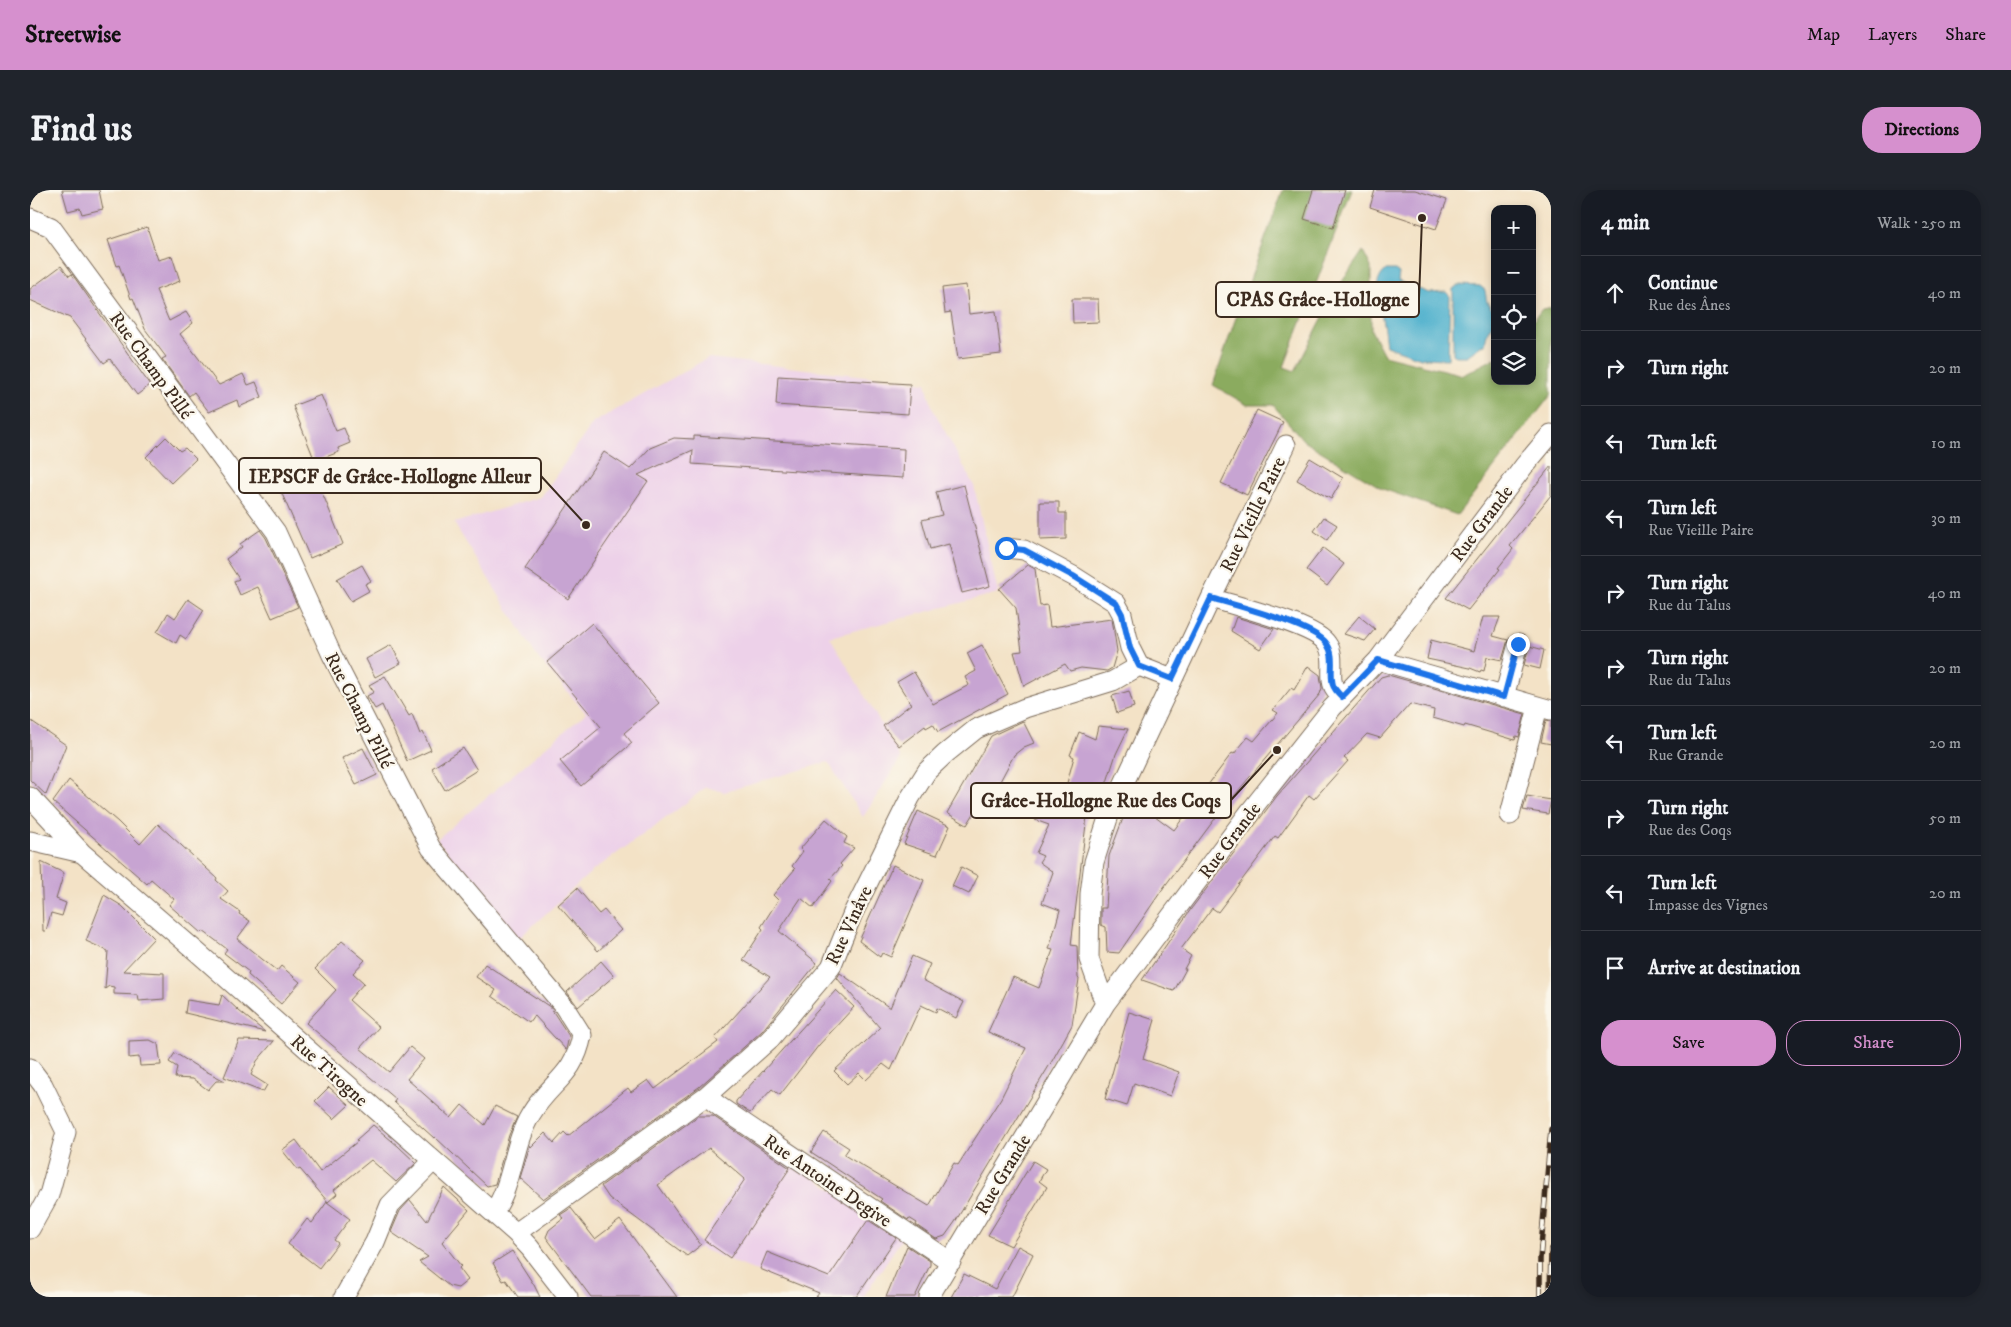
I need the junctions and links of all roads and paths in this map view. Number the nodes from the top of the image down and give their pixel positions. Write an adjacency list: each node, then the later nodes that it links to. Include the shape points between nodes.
1 (30, 218): 21 (street, Rue Champ Pillé, via 51,227 276,532 332,655 431,848 563,1005 582,1035 579,1052 568,1072 531,1114 517,1143 502,1200)
2 (1551, 434): 7 (street, Rue Grande)
3 (1286, 445): 5 (street, Rue Vieille Paire)
4 (1006, 548): 8 (street, via 1024,550 1116,603 1130,648)
5 (1211, 598): 9 (street, Rue Vieille Paire); 10 (street, via 1319,635 1328,644 1333,686)
6 (1518, 644): 11 (street)
7 (1378, 660): 10 (street, Rue Grande); 11 (street)
8 (1147, 669): 9 (street); 19 (street, Rue Vinâve, via 1025,708 976,729 933,765 900,816 831,967 770,1039)
9 (1172, 679): 17 (street, Rue Vieille Paire, via 1109,815 1094,862 1089,959)
10 (1342, 697): 17 (street, Rue Grande, via 1248,814)
11 (1504, 697): 12 (street)
12 (1545, 708): 14 (street)
13 (30, 797): 16 (street, Rue Tirogne)
14 (1510, 815)
15 (30, 841): 16 (street)
16 (82, 853): 20 (street, Rue Tirogne)
17 (1105, 1004): 24 (street, Rue Grande)
18 (30, 1068): 22 (street, via 43,1085 66,1132 49,1195)
19 (706, 1096): 23 (street, Rue Vinâve); 24 (street, Rue Antoine Degive)
20 (433, 1161): 21 (street, Rue Tirogne); 25 (street, via 390,1205 375,1242)
21 (493, 1213): 23 (street, Rue Tirogne)
22 (30, 1228)
23 (516, 1233): 26 (street, Rue Tirogne)
24 (951, 1262): 27 (street, Rue Grande)
25 (344, 1297)
26 (568, 1297)
27 (929, 1297)

